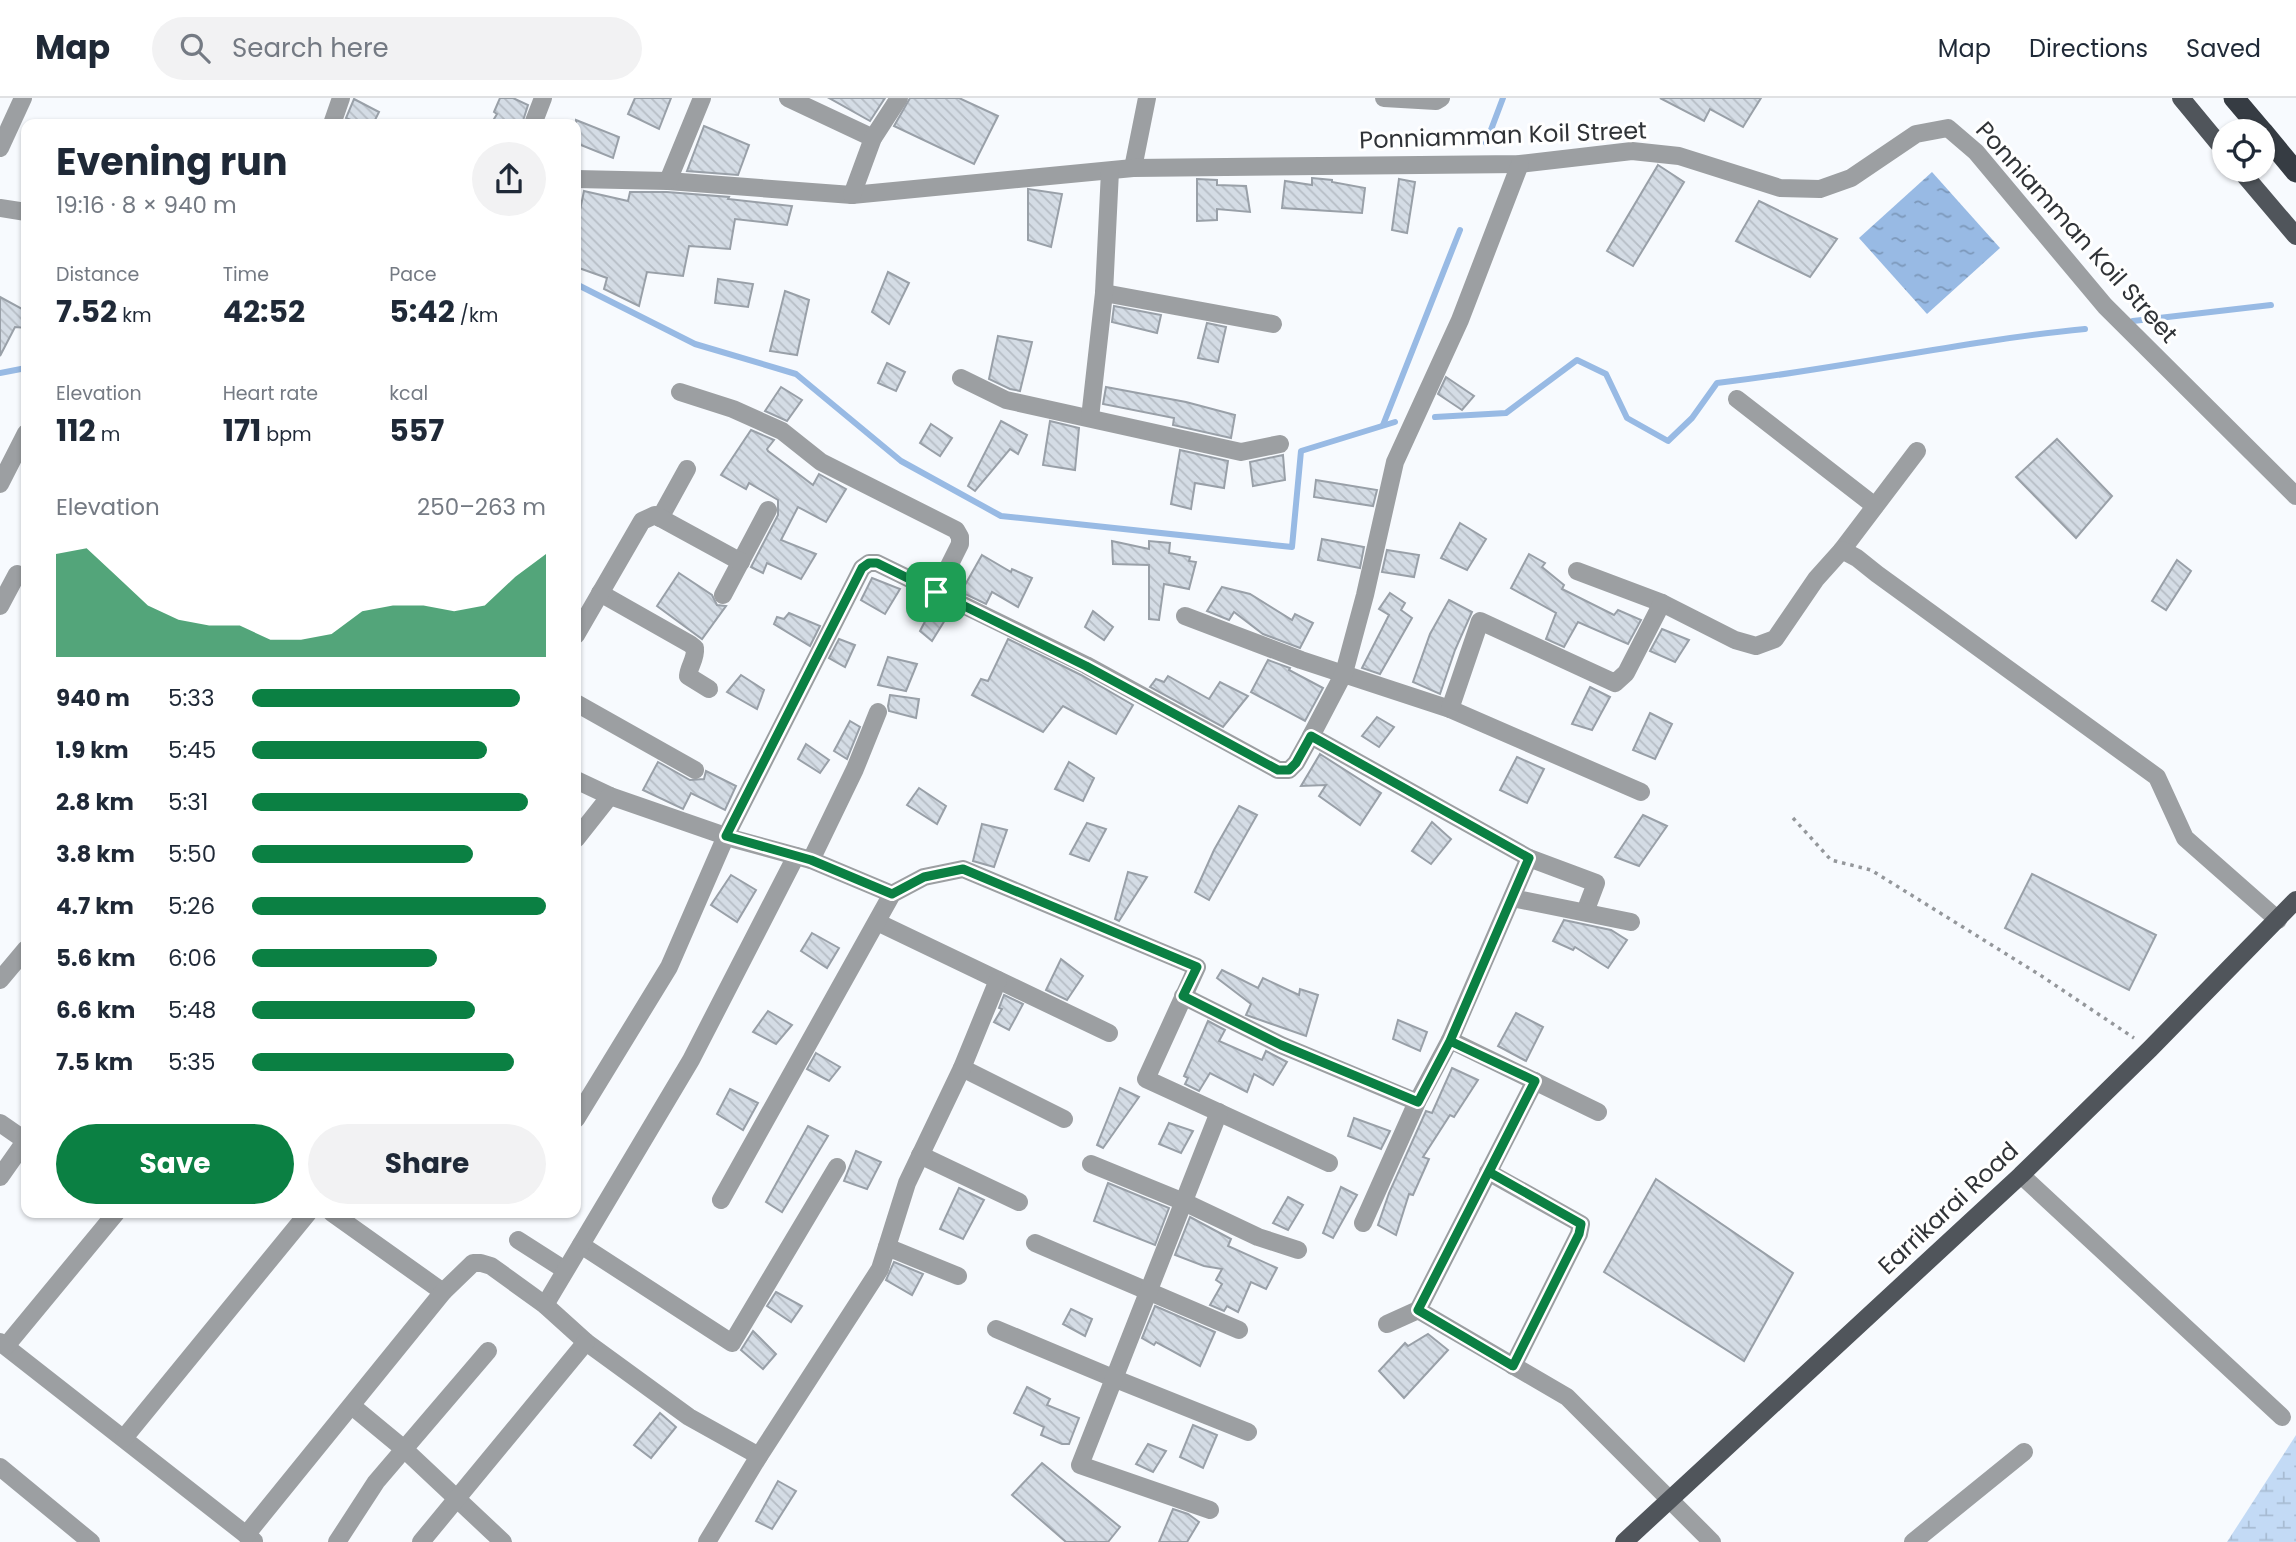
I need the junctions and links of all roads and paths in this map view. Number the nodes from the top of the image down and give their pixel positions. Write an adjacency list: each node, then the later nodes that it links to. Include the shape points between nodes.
1 (23, 98): 18 (street)
2 (341, 98): 12 (street)
3 (543, 98): 13 (street)
4 (702, 98): 24 (street)
5 (788, 98): 16 (street)
6 (899, 98): 16 (street)
7 (1147, 98): 20 (street)
8 (1384, 98): 9 (street, via 1436,102)
9 (1441, 98)
10 (2181, 98): 15 (main road)
11 (2234, 98): 14 (highway)
12 (333, 119)
13 (535, 119)
14 (2251, 119)
15 (2212, 135)
16 (873, 138): 26 (street)
17 (2275, 147): 22 (highway)
18 (0, 148)
19 (1520, 164): 20 (street, Ponniamman Koil Street); 41 (street, Ponniamman Koil Street, via 1632,151 1679,156 1780,188 1820,189 1850,178 1916,134 1948,128 1976,152 2105,306); 58 (street, via 1460,320 1395,462)
20 (1133, 168): 21 (street, Ponniamman Koil Street)
21 (1110, 171): 26 (street, Ponniamman Koil Street); 30 (street)
22 (2296, 172)
23 (581, 179): 24 (street, Ponniamman Koil Street)
24 (668, 181): 26 (street, Ponniamman Koil Street)
25 (2251, 182): 29 (main road)
26 (852, 195)
27 (0, 208): 28 (street)
28 (21, 211)
29 (2296, 236)
30 (1104, 293): 31 (street); 35 (street)
31 (1273, 324)
32 (961, 378): 35 (street, via 1006,400)
33 (680, 392): 51 (street, via 782,431 821,462 956,530 960,544)
34 (1737, 399): 42 (street)
35 (1090, 418): 37 (street, via 1241,452)
36 (21, 443): 40 (street)
37 (1280, 444)
38 (1917, 451): 42 (street)
39 (687, 469): 44 (street)
40 (0, 484)
41 (2296, 496)
42 (1875, 506): 45 (street)
43 (768, 510): 46 (street)
44 (660, 518): 46 (street); 52 (street, via 655,515 642,521)
45 (1842, 550): 54 (street, via 1775,639 1756,646); 77 (street, via 2157,777 2185,838)
46 (741, 562): 53 (street)
47 (0, 568): 49 (street)
48 (1577, 571): 54 (street)
49 (21, 576)
50 (21, 577): 55 (street)
51 (936, 592): 63 (street, via 1086,666 1278,770 1289,770 1296,763); 70 (street, via 877,563 862,568)
52 (600, 593): 57 (street); 59 (street, via 695,648 688,676)
53 (723, 595)
54 (1662, 603): 61 (street, via 1626,673 1615,683 1480,621)
55 (0, 606)
56 (1185, 616): 58 (street)
57 (581, 626)
58 (1344, 673): 61 (street); 63 (street)
59 (709, 690)
60 (581, 705): 64 (street)
61 (1450, 709): 66 (street)
62 (878, 712): 71 (street, via 855,769)
63 (1311, 736): 72 (street)
64 (695, 770)
65 (581, 782): 67 (street)
66 (1641, 792)
67 (610, 796): 69 (street); 70 (street)
68 (1793, 818): 86 (path, via 1831,860 1871,870)
69 (581, 833)
70 (726, 836): 71 (street); 90 (street, via 669,967)
71 (804, 858): 73 (street); 113 (street)
72 (1529, 858): 74 (street); 76 (street, via 1596,883)
73 (892, 894): 78 (street); 83 (street, via 924,877 963,869 1197,967)
74 (1512, 898): 76 (street); 85 (street)
75 (2296, 900): 77 (main road, Earrikarai Road)
76 (1585, 912): 79 (street)
77 (2278, 920): 86 (main road, Earrikarai Road)
78 (877, 922): 82 (street); 104 (street)
79 (1631, 922)
80 (21, 955): 81 (street)
81 (0, 980)
82 (998, 980): 84 (street); 87 (street)
83 (1183, 996): 89 (street, via 1281,1045); 91 (street, via 1146,1079)
84 (1110, 1033)
85 (1450, 1041): 88 (street); 89 (street)
86 (2150, 1049): 102 (main road, Earrikarai Road)
87 (962, 1068): 93 (street); 97 (street)
88 (1535, 1081): 92 (street); 101 (street)
89 (1418, 1102): 110 (street)
90 (581, 1111)
91 (1219, 1112): 98 (street); 106 (street)
92 (1598, 1112)
93 (1064, 1119)
94 (0, 1123): 95 (street)
95 (21, 1137)
96 (21, 1147): 103 (street)
97 (920, 1155): 105 (street); 114 (street)
98 (1329, 1163)
99 (1091, 1164): 106 (street)
100 (837, 1167): 113 (street, via 732,1343)
101 (1489, 1172): 121 (street); 128 (street, via 1581,1224)
102 (2021, 1175): 131 (street); 139 (main road, Earrikarai Road)
103 (0, 1177)
104 (721, 1200)
105 (1019, 1202)
106 (1184, 1202): 115 (street, via 1258,1237); 118 (street)
107 (112, 1218): 126 (street)
108 (304, 1218): 133 (street)
109 (339, 1218): 119 (street)
110 (1363, 1223)
111 (519, 1240): 116 (street)
112 (1035, 1243): 118 (street)
113 (581, 1245): 116 (street)
114 (887, 1247): 117 (street); 136 (street, via 880,1269)
115 (1298, 1250)
116 (565, 1270): 120 (street)
117 (958, 1276)
118 (1147, 1291): 124 (street); 129 (street)
119 (443, 1292): 120 (street, via 473,1263 481,1263); 130 (street)
120 (545, 1305): 125 (street)
121 (1418, 1310): 122 (street); 128 (street)
122 (1387, 1324)
123 (996, 1329): 129 (street)
124 (1239, 1329)
125 (586, 1342): 136 (street, via 688,1417); 138 (street)
126 (3, 1344): 133 (street)
127 (488, 1350): 134 (street)
128 (1513, 1366): 139 (street, via 1567,1397)
129 (1112, 1378): 132 (street); 140 (street, via 1080,1465)
130 (352, 1406): 134 (street); 141 (street)
131 (2282, 1418)
132 (1248, 1432)
133 (124, 1438): 141 (street)
134 (404, 1450): 138 (street); 143 (street, via 376,1482)
135 (2024, 1452): 149 (street)
136 (759, 1456): 146 (street)
137 (0, 1467): 142 (street)
138 (456, 1498): 144 (street); 145 (street)
139 (1667, 1500): 147 (main road, Earrikarai Road); 148 (street)
140 (1210, 1510)
141 (251, 1538)
142 (91, 1542)
143 (337, 1542)
144 (421, 1542)
145 (503, 1542)
146 (707, 1542)
147 (1624, 1542)
148 (1712, 1542)
149 (1913, 1542)

